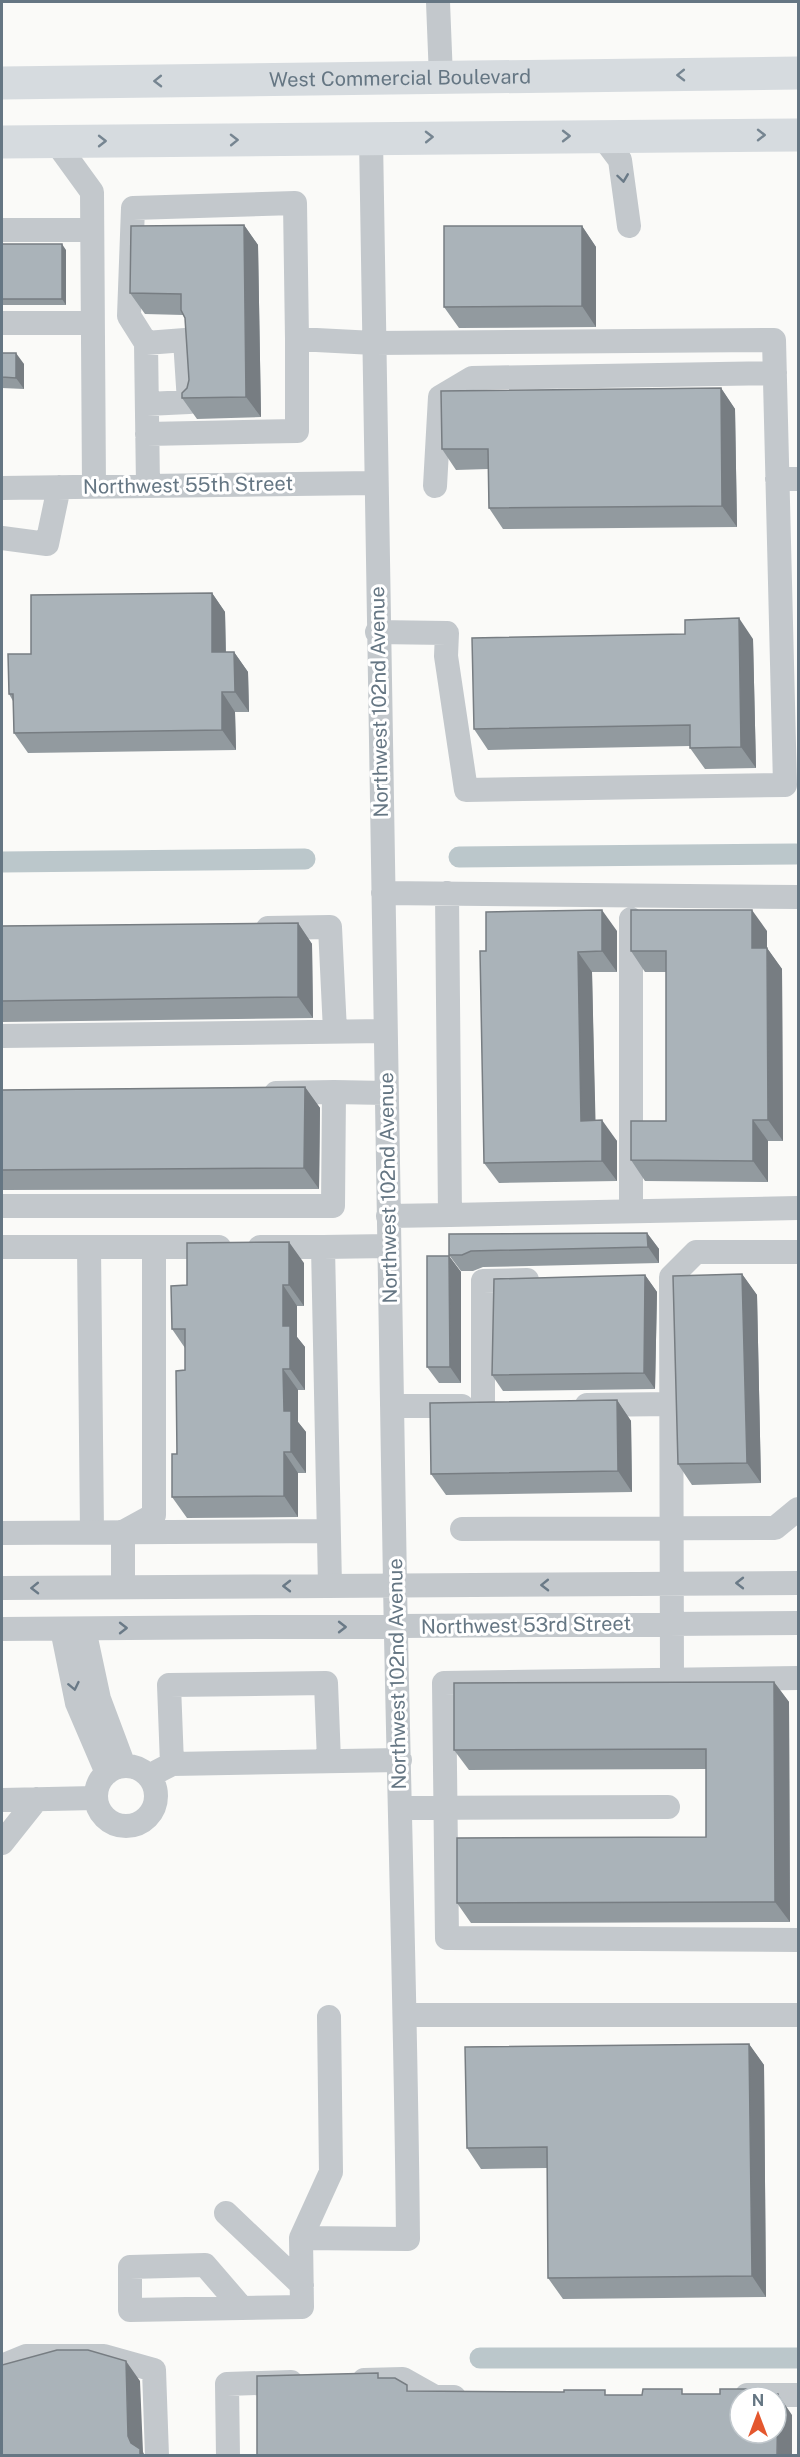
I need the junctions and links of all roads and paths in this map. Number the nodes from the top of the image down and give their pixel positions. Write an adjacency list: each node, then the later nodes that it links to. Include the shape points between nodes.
1 (438, 2): 3 (street)
2 (798, 74): 3 (highway, West Commercial Boulevard, one-way to 3)
3 (441, 78): 4 (highway, West Commercial Boulevard, one-way to 4)
4 (2, 83)
5 (798, 135): 6 (highway, one-way to 5)
6 (602, 136): 7 (highway, one-way to 6); 10 (street, one-way to 10, via 620,160)
7 (370, 138): 9 (highway, one-way to 7); 17 (street, Northwest 102nd Avenue)
8 (2, 141): 9 (highway)
9 (55, 141): 12 (street, via 92,192)
10 (629, 226)
11 (2, 230): 12 (street)
12 (91, 230): 13 (street)
13 (92, 322): 14 (street); 23 (street)
14 (2, 324)
15 (297, 339): 16 (street, via 295,203 132,208 129,316); 17 (street); 20 (street, via 297,431)
16 (146, 343): 19 (street); 19 (street, via 185,340 189,402)
17 (374, 343): 18 (street, via 774,340); 22 (street, Northwest 102nd Avenue)
18 (775, 373): 21 (street); 25 (street, via 472,378 441,397)
19 (147, 404): 20 (street)
20 (147, 434): 24 (street)
21 (788, 479): 30 (street)
22 (375, 483): 24 (street, Northwest 55th Street); 29 (street, Northwest 102nd Avenue)
23 (94, 486): 24 (street, Northwest 55th Street); 26 (street, Northwest 55th Street)
24 (148, 486)
25 (435, 486)
26 (59, 487): 27 (street, Northwest 55th Street); 28 (street, via 47,544)
27 (2, 488)
28 (2, 538)
29 (377, 632): 30 (street, via 447,633 446,656 466,790); 31 (street, Northwest 102nd Avenue)
30 (792, 781)
31 (383, 893): 32 (street); 37 (street, Northwest 102nd Avenue)
32 (447, 893): 33 (street); 45 (street)
33 (631, 896): 34 (street); 44 (street)
34 (798, 897)
35 (248, 928): 36 (street, via 330,927)
36 (335, 1031): 37 (street); 38 (street)
37 (385, 1031): 41 (street, Northwest 102nd Avenue)
38 (2, 1036)
39 (334, 1092): 40 (street); 41 (street); 42 (street, via 333,1206)
40 (251, 1093)
41 (386, 1093): 46 (street, Northwest 102nd Avenue)
42 (2, 1206)
43 (798, 1208): 44 (street)
44 (632, 1211): 45 (street)
45 (450, 1215): 46 (street)
46 (388, 1216): 47 (street, Northwest 102nd Avenue)
47 (389, 1246): 51 (street); 56 (street, Northwest 102nd Avenue)
48 (2, 1247): 49 (street)
49 (89, 1247): 50 (street); 61 (street)
50 (154, 1247): 51 (street); 62 (street, via 154,1515)
51 (323, 1247): 60 (street)
52 (798, 1252): 54 (street, via 696,1252 659,1277)
53 (554, 1280): 56 (street, via 483,1281 494,1406)
54 (672, 1404): 55 (street); 58 (street)
55 (565, 1405)
56 (392, 1406): 67 (street, Northwest 102nd Avenue)
57 (798, 1509): 58 (street, via 775,1528)
58 (672, 1528): 59 (street); 64 (street)
59 (462, 1529)
60 (328, 1531): 62 (street); 66 (street)
61 (92, 1532): 62 (street); 63 (street)
62 (123, 1532): 68 (street)
63 (2, 1533)
64 (672, 1583): 65 (street, Northwest 53rd Street, one-way to 64); 67 (street, Northwest 53rd Street, one-way to 67); 70 (street)
65 (798, 1583)
66 (330, 1586): 67 (street, Northwest 53rd Street); 68 (street, Northwest 53rd Street, one-way to 68)
67 (395, 1586): 72 (street, Northwest 102nd Avenue)
68 (123, 1587): 69 (street, Northwest 53rd Street, one-way to 69)
69 (2, 1588)
70 (672, 1623): 71 (street, Northwest 53rd Street); 72 (street, Northwest 53rd Street); 76 (street)
71 (798, 1623)
72 (396, 1627): 74 (street, Northwest 53rd Street, one-way to 72); 77 (street, Northwest 102nd Avenue)
73 (2, 1629): 74 (street, Northwest 53rd Street)
74 (73, 1629): 80 (street, via 77,1703)
75 (798, 1678): 76 (street)
76 (672, 1680): 87 (street, via 444,1683)
77 (400, 1760): 78 (street); 86 (street, Northwest 102nd Avenue)
78 (329, 1761): 79 (street); 79 (street, via 326,1683 169,1684)
79 (172, 1764): 81 (street)
80 (115, 1769): 81 (street, via 142,1770); 82 (street, via 100,1780)
81 (149, 1776): 82 (street, via 157,1794 156,1803 153,1812 138,1825 128,1827 110,1822 102,1816)
82 (95, 1798): 83 (street)
83 (38, 1799): 84 (street); 88 (street)
84 (2, 1800)
85 (668, 1807): 87 (street)
86 (401, 1808): 87 (street); 90 (street, Northwest 102nd Avenue)
87 (446, 1808): 89 (street, via 447,1938)
88 (2, 1843)
89 (798, 1940)
90 (406, 2015): 91 (street); 94 (street, Northwest 102nd Avenue, via 408,2239)
91 (798, 2015)
92 (329, 2017): 94 (street, via 331,2172)
93 (226, 2212): 95 (street)
94 (301, 2238): 95 (street)
95 (302, 2284): 96 (street, via 302,2307)
96 (242, 2308)
97 (2, 2366): 101 (street, via 26,2356 104,2356 154,2370)
98 (344, 2381): 100 (street, via 403,2379 435,2397)
99 (309, 2382): 102 (street, via 227,2384)
100 (482, 2397)
101 (157, 2456)
102 (228, 2456)

